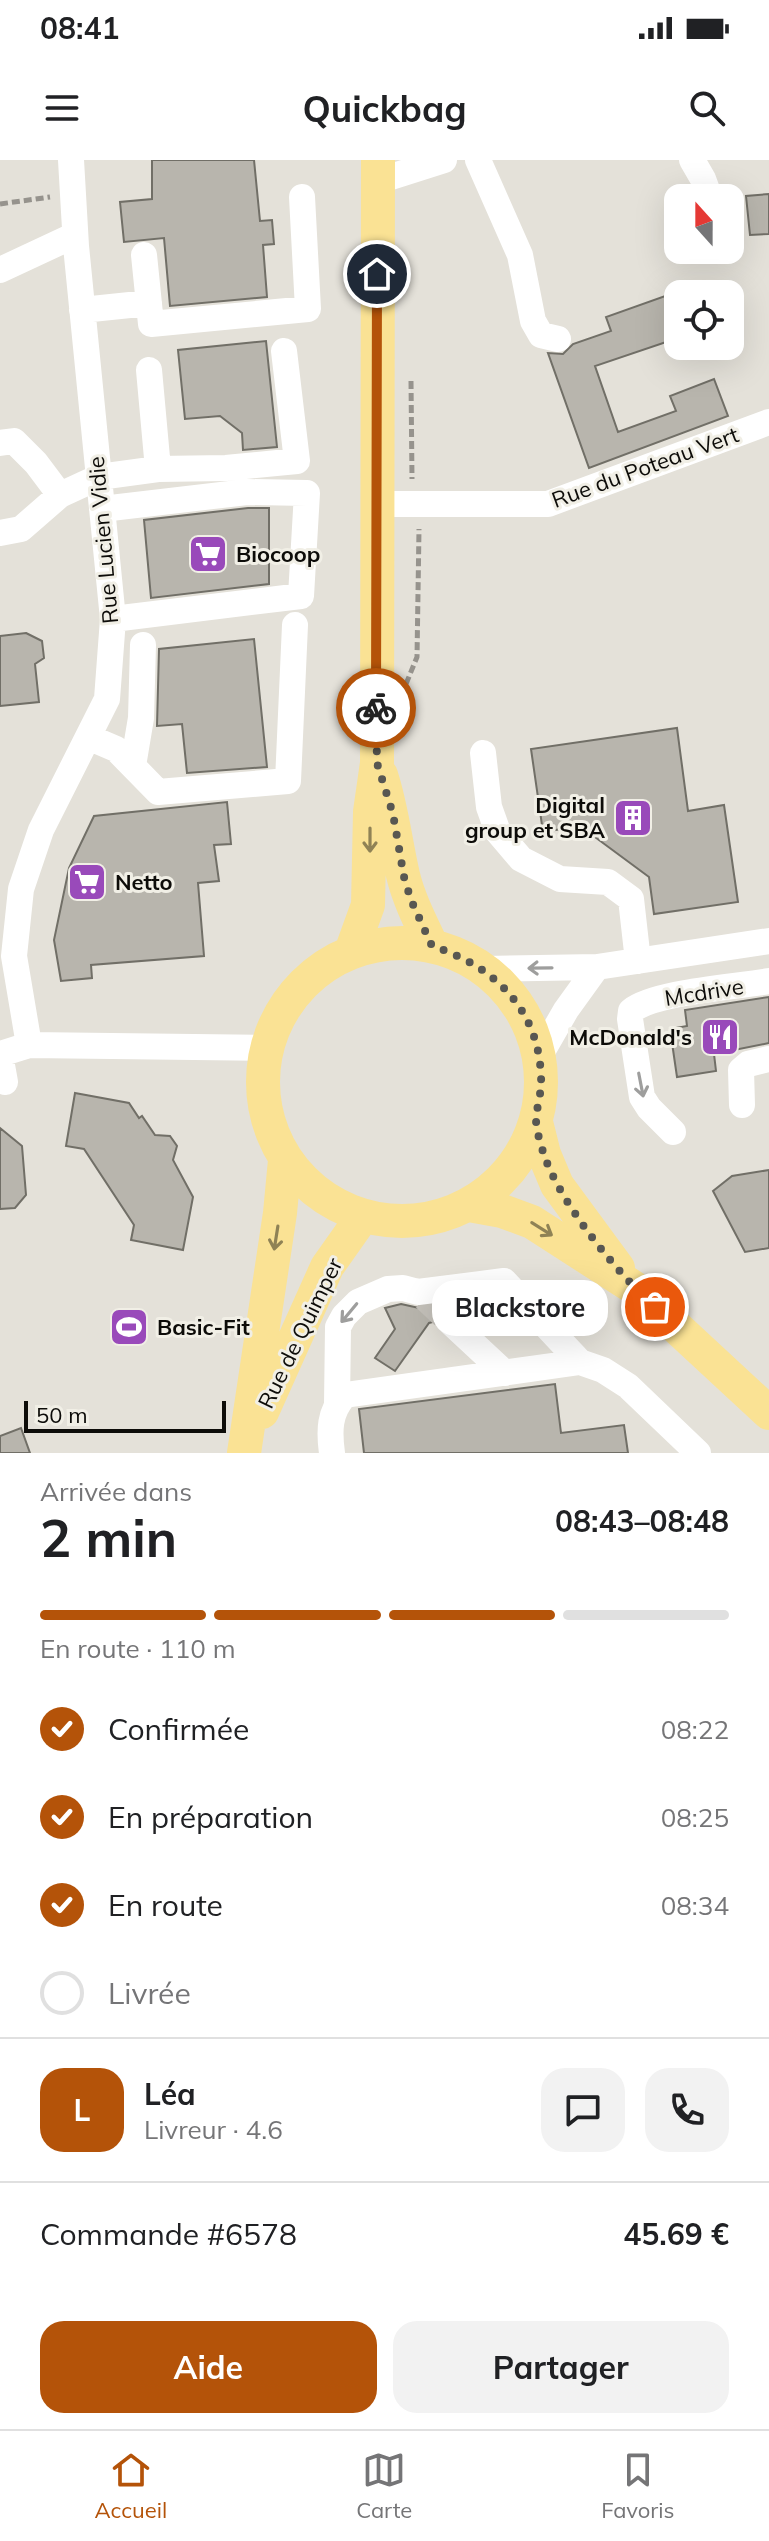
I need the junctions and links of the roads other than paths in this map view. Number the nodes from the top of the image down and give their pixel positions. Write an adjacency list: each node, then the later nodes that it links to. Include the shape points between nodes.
1 (71, 160): 8 (street, Rue Lucien Vidie)
2 (444, 160): 5 (street)
3 (478, 160): 13 (street, via 520,255 533,321 541,335)
4 (692, 160): 6 (street)
5 (378, 170): 23 (main road)
6 (705, 184)
7 (302, 197): 11 (street, via 308,309 151,324)
8 (75, 235): 10 (street); 12 (street, Rue Lucien Vidie)
9 (144, 255): 11 (street)
10 (0, 270)
11 (149, 303): 12 (street)
12 (82, 310): 21 (street, Rue Lucien Vidie)
13 (558, 339)
14 (284, 351): 20 (street, via 297,461)
15 (149, 370): 20 (street)
16 (769, 422): 17 (street, Rue du Poteau Vert)
17 (743, 432): 19 (street); 23 (street, Rue du Poteau Vert, via 548,504)
18 (0, 443): 22 (street, via 14,441)
19 (769, 444)
20 (158, 469): 21 (street)
21 (99, 477): 22 (street); 24 (street, Rue Lucien Vidie)
22 (60, 495): 25 (street, via 21,529)
23 (376, 504): 31 (main road)
24 (102, 509): 26 (street, Rue Lucien Vidie); 26 (street, via 247,492 307,493 301,596)
25 (0, 533)
26 (113, 619): 29 (street, Rue Lucien Vidie, via 107,699)
27 (295, 625): 32 (street, via 288,781 158,792)
28 (143, 645): 32 (street, via 141,718)
29 (88, 737): 32 (street, via 116,749); 40 (street, Rue Lucien Vidie, via 41,830 21,889 14,956)
30 (483, 753): 36 (street, via 489,807 498,832 521,859 560,879 608,882 631,899)
31 (377, 763): 34 (main road, via 404,877); 35 (main road, one-way to 35, via 368,905)
32 (133, 766)
33 (769, 941): 36 (street)
34 (432, 946): 35 (main road, via 391,943); 38 (main road)
35 (351, 952): 41 (main road, via 297,990 278,1017)
36 (638, 961): 37 (street)
37 (597, 967): 38 (street, one-way to 38); 43 (street)
38 (484, 969): 43 (main road, via 520,1008)
39 (769, 981): 48 (street, Mcdrive, one-way to 48, via 657,999 631,1011 642,1097)
40 (29, 1045): 41 (street); 42 (street)
41 (266, 1048): 49 (main road, via 263,1106)
42 (0, 1054): 45 (street)
43 (539, 1057): 47 (main road)
44 (769, 1059): 46 (street, via 741,1070)
45 (5, 1082)
46 (742, 1105)
47 (536, 1122): 50 (main road, via 511,1170); 52 (main road, via 557,1185)
48 (673, 1132)
49 (285, 1160): 51 (main road, via 327,1201); 58 (main road, Rue de Quimper, one-way to 58)
50 (469, 1205): 51 (main road, via 435,1218 399,1222); 52 (main road, one-way to 52, via 532,1222)
51 (363, 1216): 58 (main road, Rue de Quimper, via 327,1267)
52 (633, 1287): 56 (main road)
53 (448, 1320): 55 (street)
54 (580, 1362): 55 (street); 57 (street, one-way to 57, via 504,1281 422,1295 403,1288 370,1295 338,1327); 59 (street, via 628,1386)
55 (505, 1373): 57 (street, via 345,1395)
56 (769, 1413)
57 (331, 1434)
58 (244, 1453)
59 (698, 1453)

